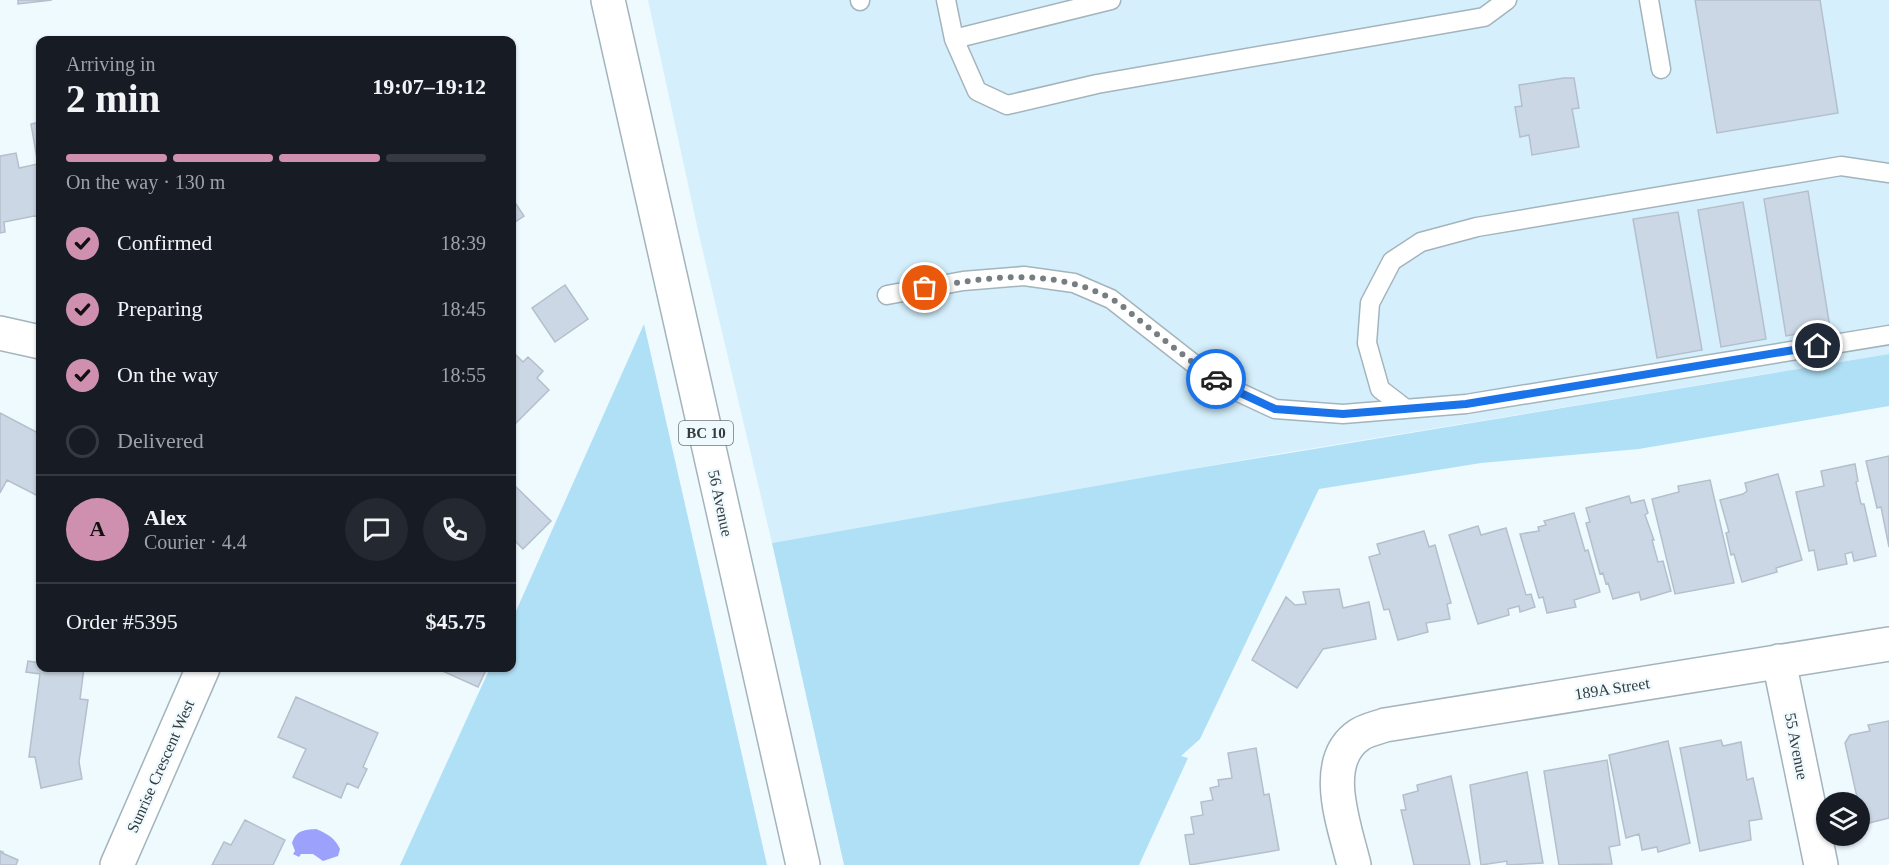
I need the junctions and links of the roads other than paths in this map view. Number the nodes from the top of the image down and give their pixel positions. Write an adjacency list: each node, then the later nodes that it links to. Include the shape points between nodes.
1 (608, 0): 18 (main road, 56 Avenue / BC 10)
2 (946, 0): 6 (lane)
3 (1111, 0): 6 (lane)
4 (1507, 0): 6 (lane, via 1484,17 1097,84 1007,105 977,91)
5 (1649, 0): 7 (lane)
6 (954, 39)
7 (1661, 69)
8 (1889, 173): 13 (lane, via 1841,166 1477,227 1421,242 1392,261 1370,303 1368,323 1367,343 1380,389)
9 (887, 295): 13 (lane, via 963,281 1024,276 1074,283 1112,299 1222,383 1275,409 1343,414)
10 (0, 333): 12 (main road)
11 (1889, 335): 13 (lane, via 1466,404)
12 (36, 341)
13 (1406, 409)
14 (1889, 644): 15 (main road, 189A Street)
15 (1779, 661): 19 (main road, 189A Street, via 1385,725 1360,734 1343,751 1337,771 1338,795); 20 (main road, 55 Avenue)
16 (201, 672): 17 (main road, Sunrise Crescent West)
17 (117, 865)
18 (803, 865)
19 (1354, 865)
20 (1821, 865)

